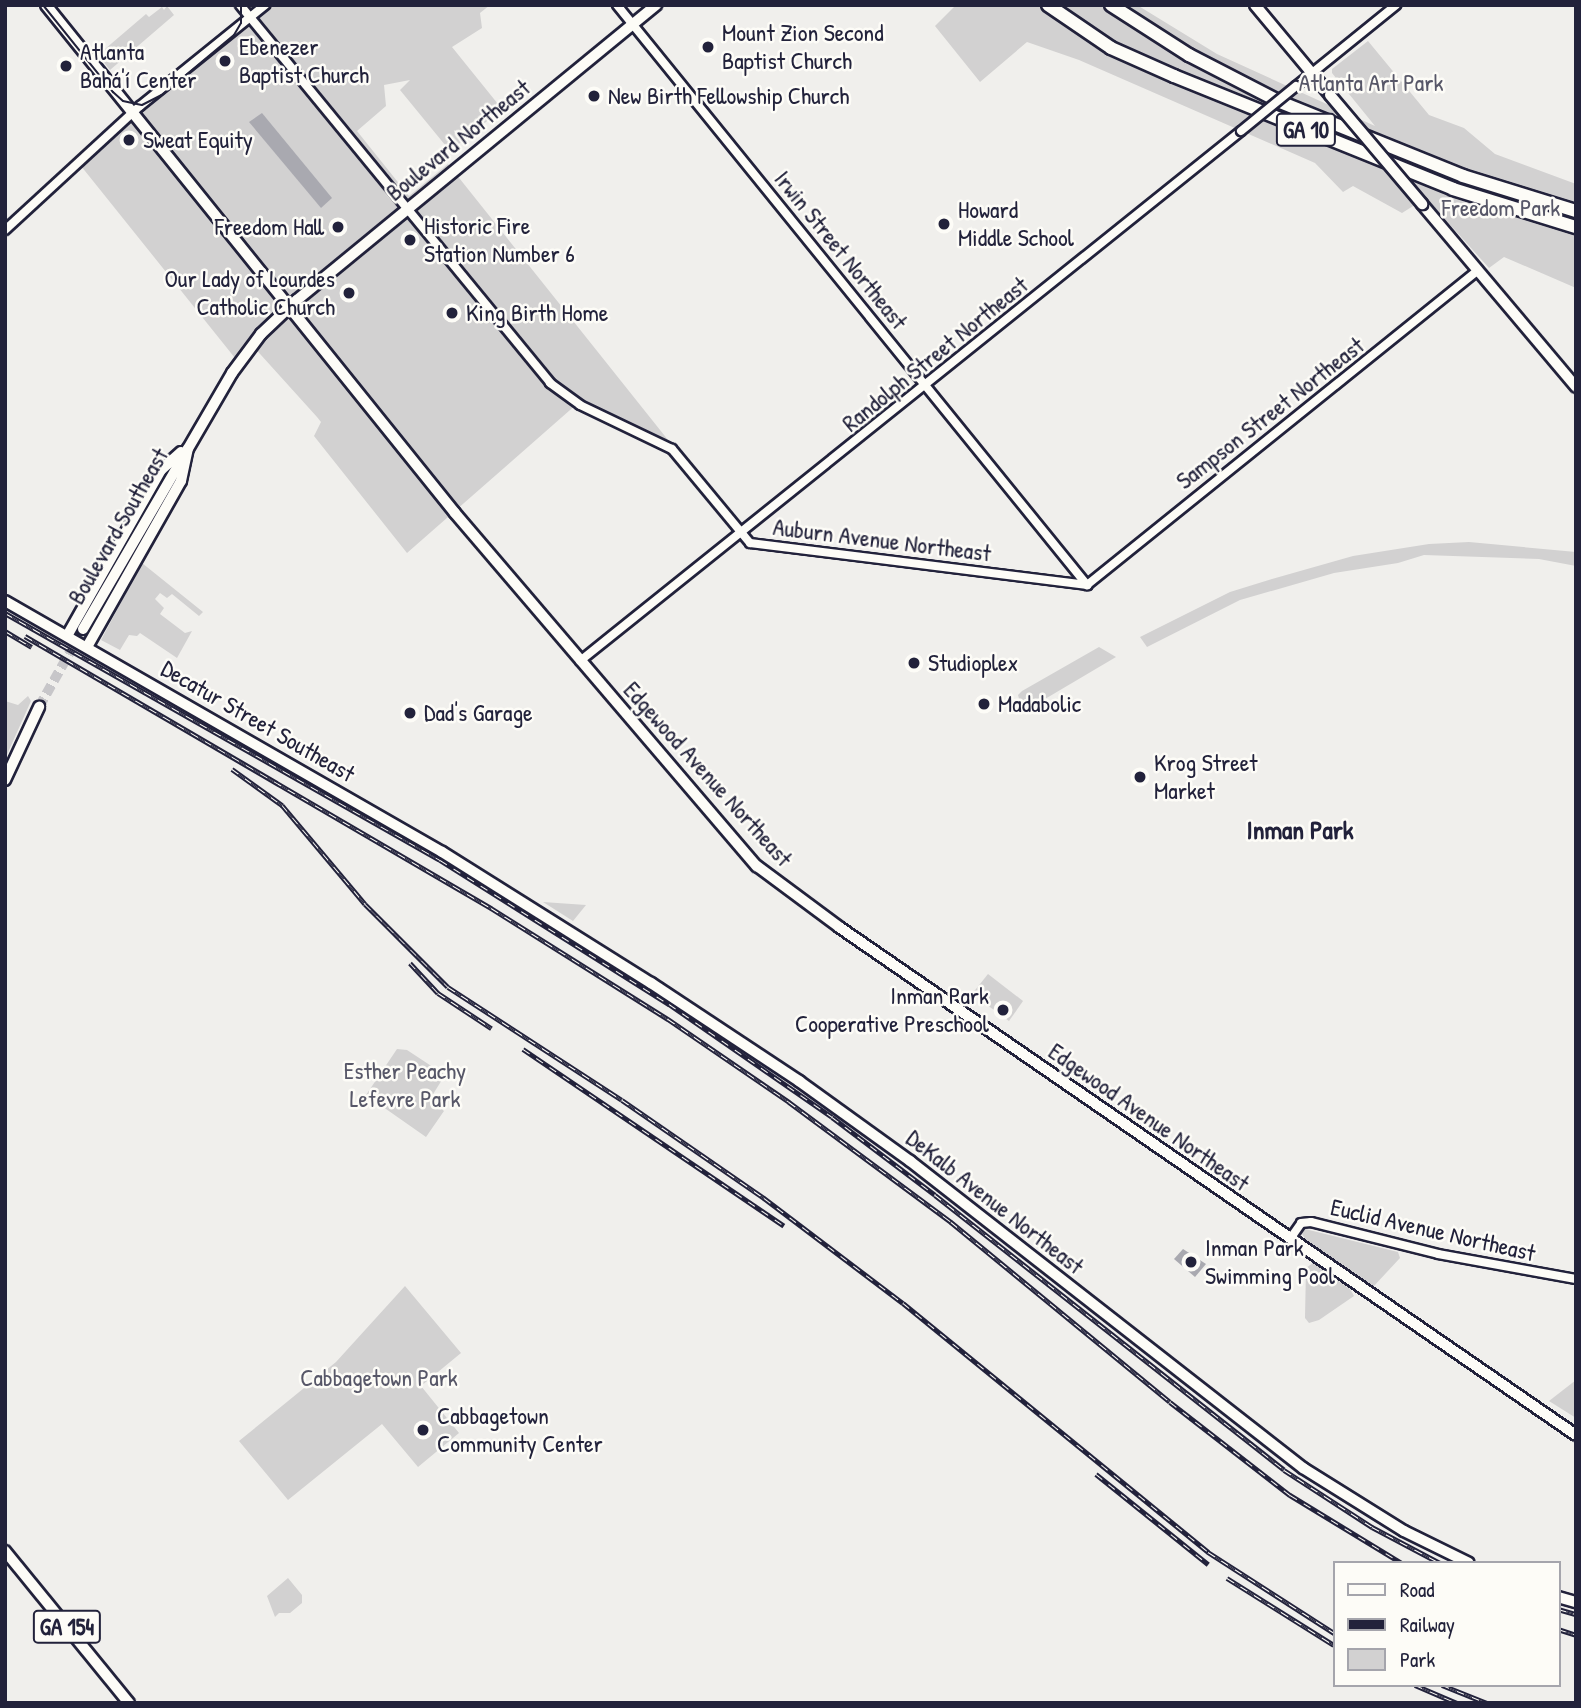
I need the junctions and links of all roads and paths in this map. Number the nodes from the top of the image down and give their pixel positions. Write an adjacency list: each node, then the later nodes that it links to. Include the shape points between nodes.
1 (46, 5): 13 (main road, Edgewood Avenue Northeast)
2 (240, 5): 10 (street, Auburn Avenue Northeast)
3 (265, 5): 10 (street)
4 (617, 5): 11 (street, Irwin Street Northeast)
5 (656, 5): 11 (main road, Boulevard Northeast)
6 (1048, 5): 16 (highway, GA 10, via 1111,48 1174,76 1444,186)
7 (1111, 5): 15 (highway, GA 10, via 1189,55 1280,102 1463,176)
8 (1255, 5): 12 (main road)
9 (1396, 5): 12 (street, Randolph Street Northeast)
10 (249, 16): 13 (street); 14 (street, Auburn Avenue Northeast)
11 (633, 24): 14 (main road, Boulevard Northeast); 20 (street, Irwin Street Northeast)
12 (1311, 74): 18 (main road, bridge); 20 (street, Randolph Street Northeast, bridge)
13 (133, 113): 17 (street); 19 (main road, Edgewood Avenue Northeast)
14 (408, 209): 19 (main road, Boulevard Northeast); 23 (street, Auburn Avenue Northeast, via 554,387 580,405 672,449)
15 (1576, 211)
16 (1576, 227)
17 (5, 230)
18 (1477, 271): 21 (main road); 24 (street, Sampson Street Northeast)
19 (287, 308): 22 (main road, Boulevard Southeast, via 249,348); 29 (main road, Edgewood Avenue Northeast)
20 (926, 386): 23 (street, Randolph Street Northeast); 24 (street, Irwin Street Northeast)
21 (1576, 387)
22 (189, 444): 26 (main road, Boulevard Southeast); 27 (main road, via 161,470); 28 (main road, Boulevard Southeast, via 181,481)
23 (740, 534): 24 (street, Auburn Avenue Northeast, via 751,543); 29 (street, Randolph Street Northeast)
24 (1087, 585)
25 (5, 601): 27 (main road, Decatur Street Southeast)
26 (83, 629)
27 (67, 636): 28 (main road, Decatur Street Southeast)
28 (87, 647): 32 (main road, Decatur Street Southeast)
29 (580, 661): 33 (main road, Edgewood Avenue Northeast, via 734,842 786,890)
30 (39, 707): 31 (main road)
31 (5, 780)
32 (488, 882): 37 (main road, DeKalb Avenue Northeast, via 799,1081 910,1161 1303,1468 1394,1526)
33 (1290, 1239): 34 (street, Euclid Avenue Northeast, via 1301,1223 1311,1222 1437,1254); 35 (main road, Edgewood Avenue Northeast)
34 (1576, 1279)
35 (1576, 1435)
36 (5, 1551): 38 (main road, GA 154)
37 (1465, 1561)
38 (129, 1703)

